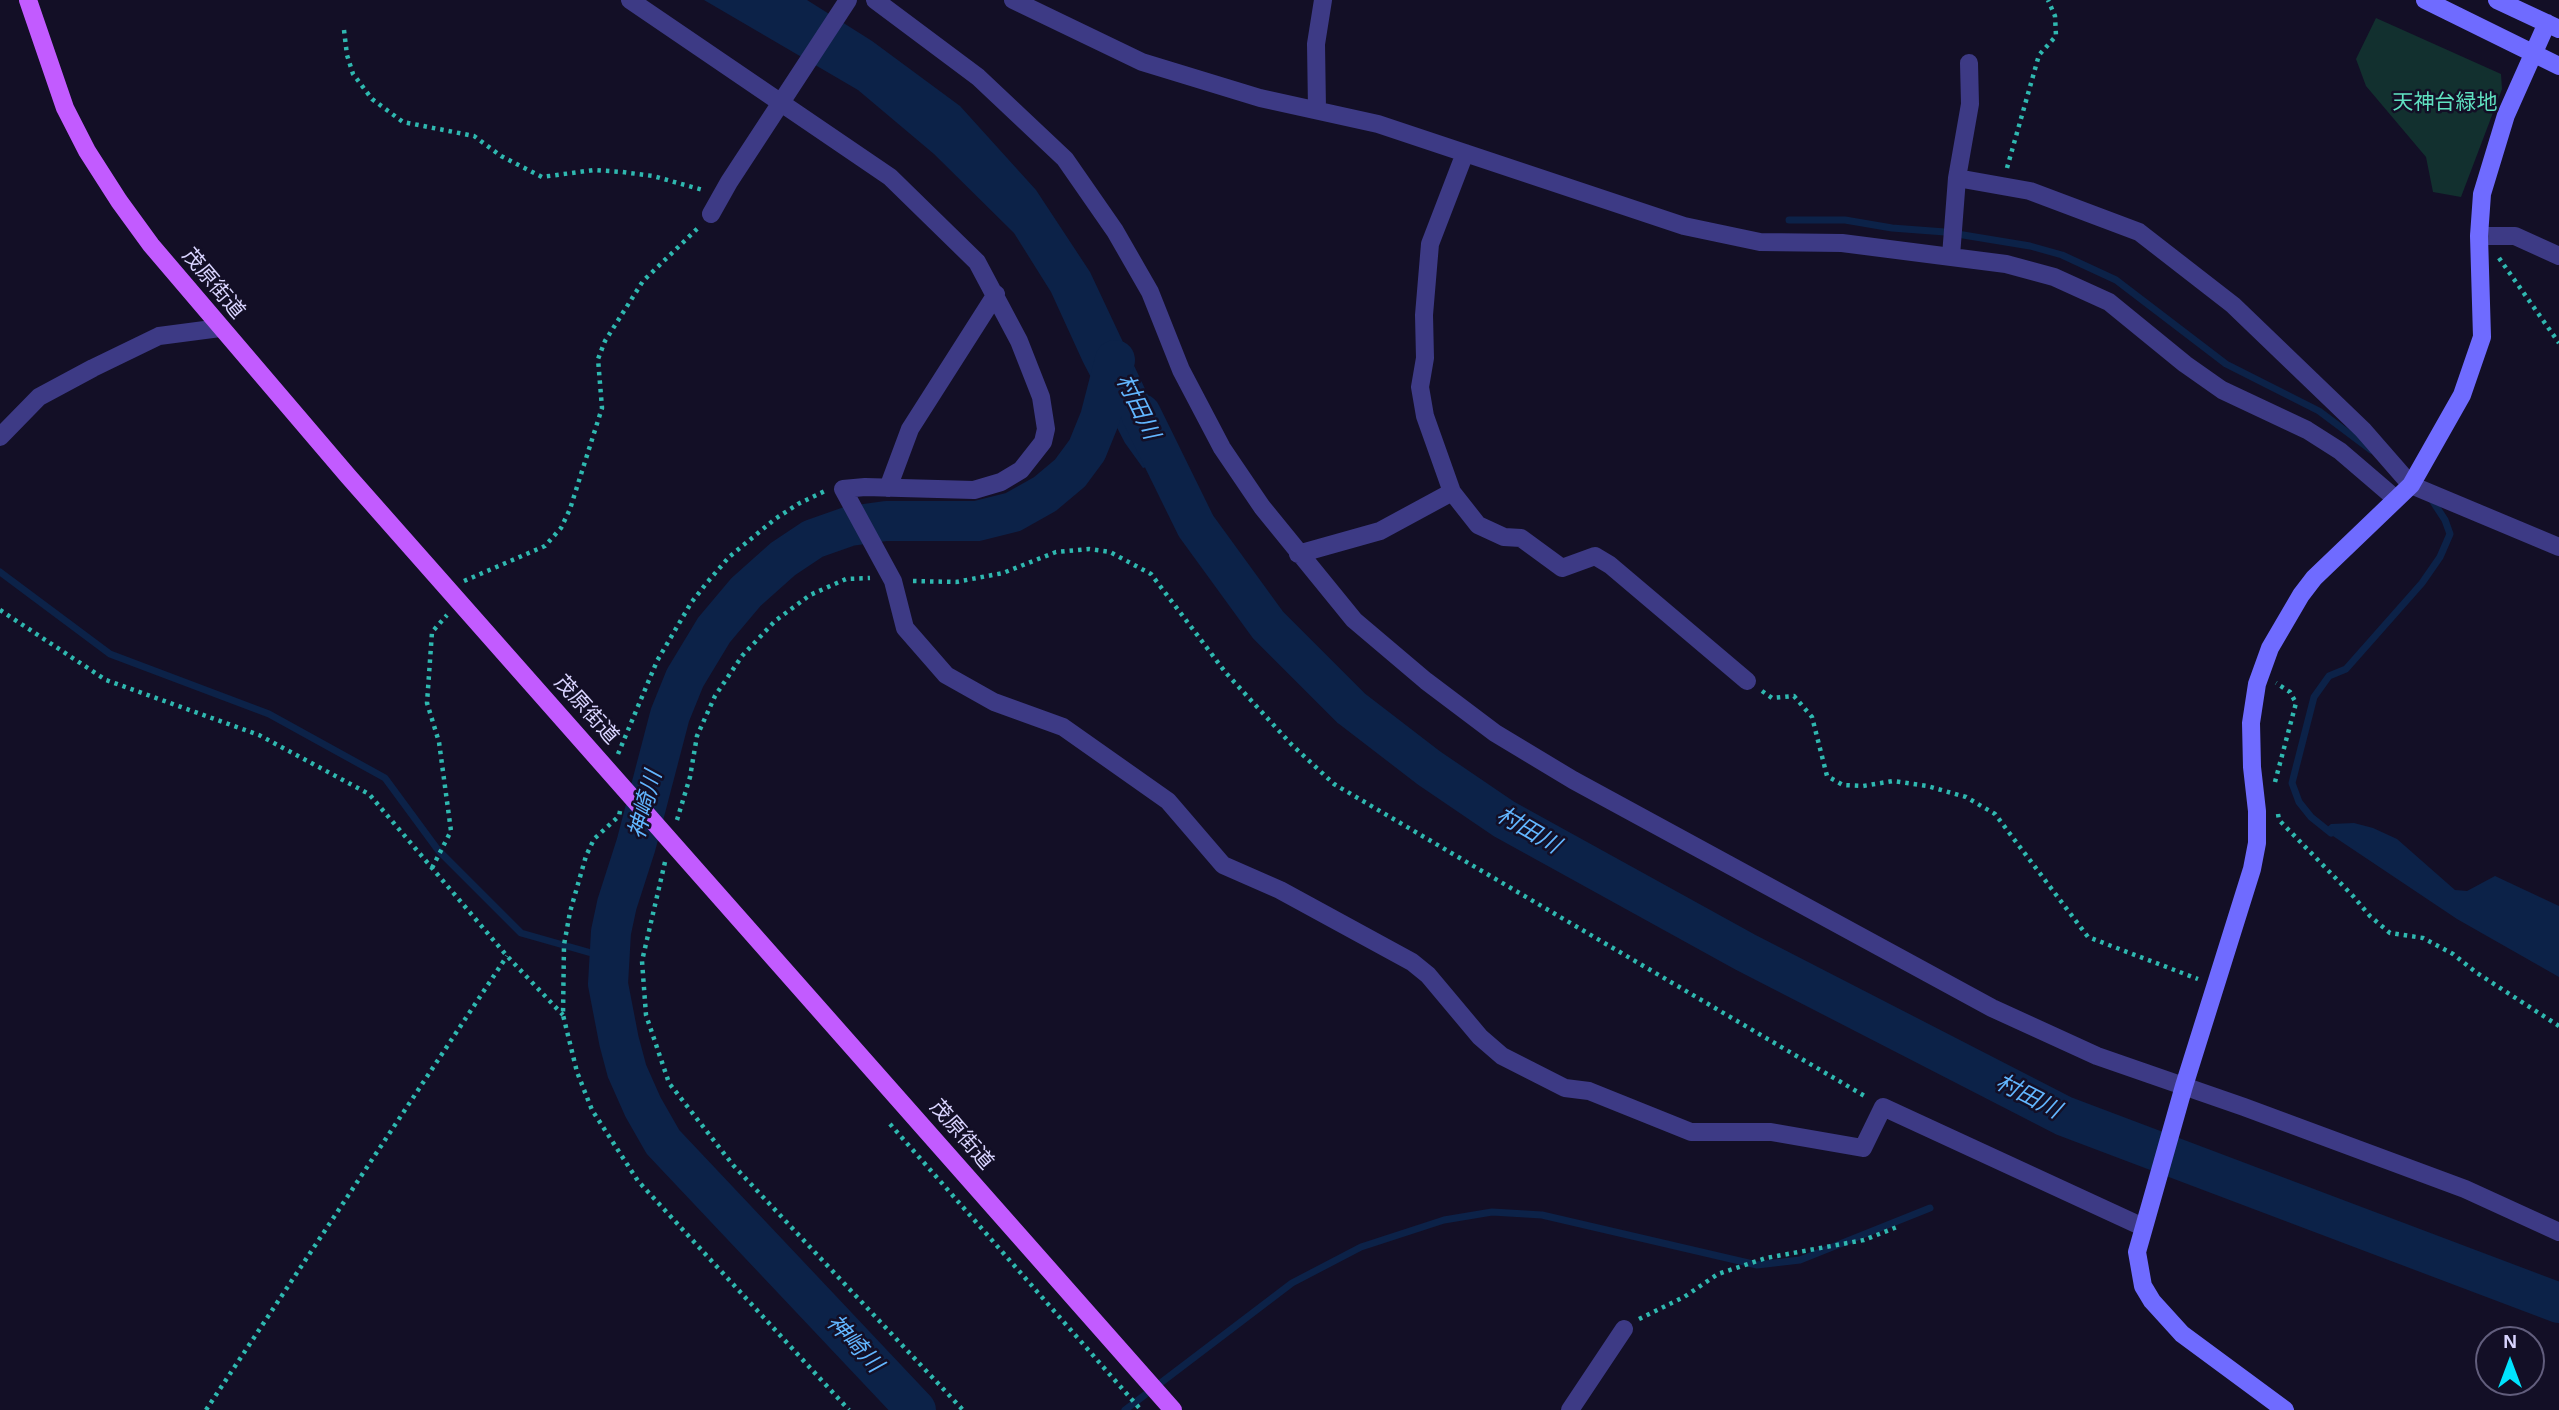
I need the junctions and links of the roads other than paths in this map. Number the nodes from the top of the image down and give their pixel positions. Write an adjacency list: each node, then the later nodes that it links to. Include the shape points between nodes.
1 (28, 0): 22 (main road, 茂原街道, via 65,108 87,151 151,245)
2 (630, 0): 13 (street)
3 (848, 0): 13 (street)
4 (875, 0): 29 (street, via 978,78 1065,159 1150,292 1181,370 1222,448)
5 (1013, 0): 14 (street, via 1142,62 1260,98)
6 (1323, 0): 14 (street, via 1316,44)
7 (2425, 0): 10 (street)
8 (2497, 0): 9 (street)
9 (2553, 26): 10 (street)
10 (2534, 54): 12 (street); 18 (street, via 2506,115 2482,194)
11 (1969, 63): 16 (street, via 1970,104)
12 (2559, 66)
13 (780, 103): 17 (street); 21 (street, via 890,177 977,262)
14 (1317, 109): 15 (street)
15 (1465, 153): 19 (street, via 1684,226 1760,242 1842,243); 26 (street, via 1430,244 1420,387 1425,416)
16 (1957, 178): 19 (street); 24 (street, via 2030,191 2139,232 2233,304 2363,430)
17 (711, 214)
18 (2479, 236): 20 (street, via 2515,236); 24 (street, via 2482,337 2462,395)
19 (1951, 256): 27 (street, via 2054,277 2109,302 2222,390 2318,437)
20 (2559, 256)
21 (996, 294): 25 (street, via 910,429); 25 (street, via 1041,397 1046,429 1043,442 1021,470 1001,482 974,490)
22 (220, 328): 23 (street, via 159,336 93,368 39,397); 35 (main road, 茂原街道)
23 (0, 437)
24 (2412, 485): 27 (street); 28 (street)
25 (888, 488): 32 (street, via 843,489 893,581 905,628 946,675 994,702 1063,726 1168,801 1223,865 1280,890 1412,962 1502,1056 1565,1088 1589,1091 1691,1132 1771,1132 1863,1148 1883,1107)
26 (1452, 492): 29 (street, via 1380,531); 30 (street, via 1478,525 1504,537 1521,538 1562,568 1595,556 1610,565)
27 (2396, 499): 31 (street, via 2314,578 2270,648 2251,723 2258,843)
28 (2559, 547)
29 (1298, 554): 31 (street, via 1354,620 1495,733 1993,1008 2097,1056)
30 (1747, 681)
31 (2184, 1086): 32 (street); 33 (street, via 2465,1189)
32 (2143, 1227): 37 (street, via 2137,1252 2139,1269 2152,1301 2182,1334)
33 (2559, 1232)
34 (1624, 1329): 36 (street)
35 (1173, 1410)
36 (1570, 1410)
37 (2285, 1410)

